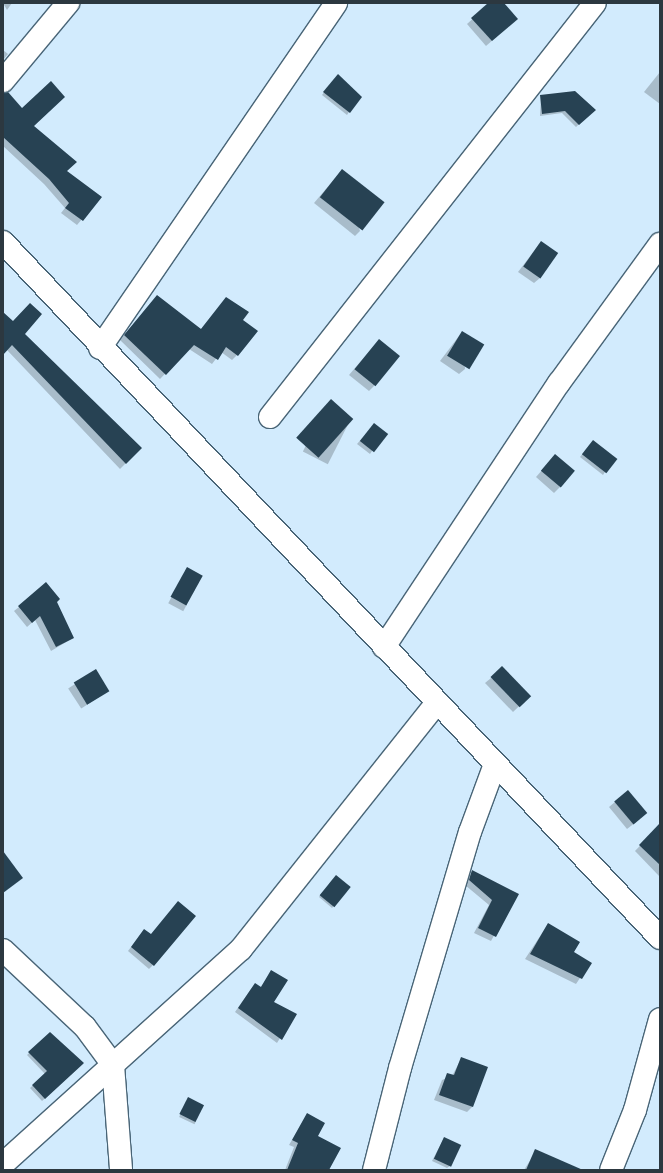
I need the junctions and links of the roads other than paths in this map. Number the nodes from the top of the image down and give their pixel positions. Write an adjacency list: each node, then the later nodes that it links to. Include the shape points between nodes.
1 (68, 3): 4 (street)
2 (336, 3): 7 (street)
3 (595, 3): 8 (street, via 522,101)
4 (3, 81)
5 (3, 242): 7 (street)
6 (660, 244): 9 (street, via 559,383)
7 (100, 348): 9 (street)
8 (270, 417)
9 (384, 647): 10 (street)
10 (437, 703): 11 (street); 15 (street, via 241,949)
11 (495, 764): 12 (street); 18 (street, via 470,832 400,1068)
12 (660, 938)
13 (3, 950): 15 (street, via 85,1027)
14 (660, 1019): 19 (street, via 635,1110)
15 (113, 1065): 16 (street); 17 (street)
16 (3, 1164)
17 (121, 1170)
18 (374, 1170)
19 (611, 1170)

